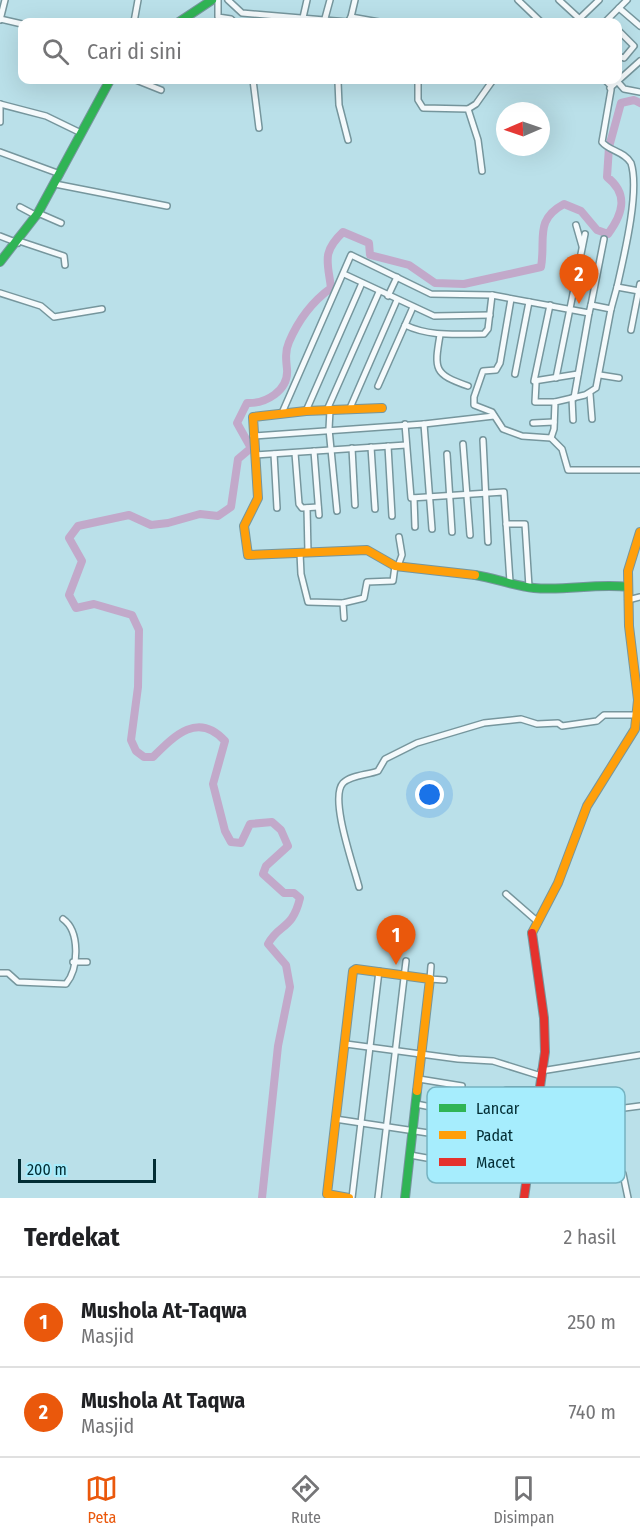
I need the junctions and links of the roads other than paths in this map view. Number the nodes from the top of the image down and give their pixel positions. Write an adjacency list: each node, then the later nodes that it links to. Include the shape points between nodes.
1 (5, 0): 26 (street)
2 (138, 0): 15 (street)
3 (212, 0): 16 (street)
4 (218, 0): 17 (street, via 218,17)
5 (228, 0): 18 (street, via 242,13)
6 (307, 0): 19 (street)
7 (330, 0): 20 (street)
8 (355, 0): 21 (street)
9 (520, 0): 22 (street)
10 (560, 0): 14 (street)
11 (570, 0): 14 (street)
12 (599, 0): 24 (street)
13 (622, 3): 25 (street); 28 (street)
14 (565, 5): 23 (street)
15 (135, 18)
16 (191, 18)
17 (224, 18)
18 (271, 18)
19 (302, 18)
20 (325, 18)
21 (350, 18)
22 (540, 18)
23 (576, 18)
24 (582, 18)
25 (610, 18)
26 (0, 20): 27 (street)
27 (18, 23)
28 (640, 26)
29 (622, 34): 30 (street, via 634,47)
30 (622, 57)
31 (640, 61): 32 (street)
32 (622, 77)
33 (108, 84): 49 (street)
34 (146, 84): 43 (street)
35 (254, 84): 48 (street)
36 (338, 84): 50 (street)
37 (418, 84): 46 (street, via 418,100 423,108)
38 (490, 84): 46 (street)
39 (607, 84): 42 (street)
40 (614, 84): 42 (street)
41 (620, 84): 44 (street, via 624,89)
42 (611, 88): 54 (street, via 601,138 605,146 616,149 631,163)
43 (161, 90)
44 (640, 92)
45 (0, 104): 47 (street); 49 (street, via 46,116)
46 (468, 109): 52 (street)
47 (0, 122)
48 (259, 128)
49 (81, 133): 53 (street)
50 (348, 140)
51 (0, 152): 53 (street)
52 (482, 171)
53 (60, 174): 55 (street)
54 (638, 178): 56 (street)
55 (55, 184): 57 (street); 59 (street)
56 (639, 188): 73 (street)
57 (167, 206)
58 (20, 207): 59 (street)
59 (37, 214): 60 (street); 65 (street)
60 (61, 224)
61 (576, 225): 66 (street)
62 (585, 234): 66 (street)
63 (0, 236): 65 (street)
64 (604, 239): 84 (street)
65 (18, 242): 67 (street); 68 (street, via 64,256)
66 (583, 251): 87 (street)
67 (0, 262)
68 (65, 265)
69 (344, 274): 70 (street, via 348,257 354,255); 71 (street); 109 (street)
70 (397, 277): 77 (street, via 431,294); 78 (street)
71 (362, 283): 75 (street); 108 (street)
72 (640, 284): 74 (street)
73 (617, 287): 74 (street); 88 (street)
74 (639, 291): 81 (street)
75 (379, 292): 78 (street); 107 (street)
76 (0, 293): 86 (street, via 40,306 54,317)
77 (492, 295): 79 (street); 90 (street)
78 (388, 296): 80 (street)
79 (511, 299): 82 (street); 110 (street, via 499,367 483,371 474,397 477,408)
80 (397, 300): 85 (street); 105 (street)
81 (639, 301): 92 (street)
82 (530, 302): 83 (street); 94 (street)
83 (550, 305): 87 (street); 99 (street)
84 (591, 305): 88 (street); 89 (street)
85 (413, 307): 90 (street, via 434,316); 91 (street)
86 (102, 309)
87 (571, 309): 89 (street); 97 (street)
88 (611, 309): 96 (street)
89 (589, 313): 95 (street)
90 (490, 315): 93 (street, via 483,334)
91 (405, 325): 93 (street); 100 (street)
92 (631, 330)
93 (440, 334): 101 (street, via 435,360 439,372)
94 (515, 374)
95 (578, 374): 97 (street); 103 (street)
96 (600, 375): 98 (street); 102 (street)
97 (556, 378): 99 (street)
98 (619, 378)
99 (536, 383): 104 (street, via 535,402)
100 (378, 386)
101 (468, 386)
102 (590, 394): 103 (street); 111 (street)
103 (573, 398): 104 (street); 112 (street)
104 (555, 402): 113 (street)
105 (350, 408): 106 (street); 107 (street)
106 (382, 408)
107 (329, 410): 108 (street); 117 (street)
108 (306, 411): 109 (street)
109 (282, 413): 118 (street, via 254,416)
110 (494, 416): 116 (street); 119 (street, via 500,428 519,435)
111 (592, 419)
112 (573, 420)
113 (554, 422): 115 (street); 119 (street)
114 (405, 423): 116 (street); 117 (street); 122 (street)
115 (533, 423)
116 (424, 424): 136 (street)
117 (329, 429): 118 (street); 126 (street)
118 (254, 436): 131 (street)
119 (551, 438): 132 (street, via 562,449 568,470)
120 (483, 440): 133 (street)
121 (464, 444): 134 (street)
122 (406, 445): 123 (street); 137 (street, via 410,496)
123 (388, 446): 124 (street); 145 (street)
124 (371, 447): 125 (street); 142 (street)
125 (352, 448): 126 (street); 138 (street)
126 (333, 450): 127 (street); 143 (street)
127 (314, 451): 128 (street); 139 (street)
128 (295, 453): 130 (street); 141 (street, via 299,504)
129 (447, 453): 135 (street)
130 (274, 454): 131 (street); 140 (street)
131 (255, 455): 154 (street, via 258,498 244,526 247,554)
132 (640, 470)
133 (486, 492): 134 (street); 146 (street, via 504,492); 153 (street)
134 (467, 493): 135 (street); 151 (street)
135 (450, 495): 136 (street); 149 (street)
136 (429, 496): 137 (street); 148 (street)
137 (414, 498): 147 (street)
138 (355, 505)
139 (318, 507): 141 (street); 144 (street)
140 (277, 508)
141 (307, 508): 154 (street)
142 (375, 509)
143 (337, 511)
144 (319, 515)
145 (392, 516)
146 (506, 524): 156 (street); 157 (street, via 525,524)
147 (415, 527)
148 (432, 529)
149 (452, 532)
150 (640, 532): 158 (street, via 630,561)
151 (470, 535)
152 (399, 537): 155 (street, via 402,555)
153 (488, 542)
154 (304, 553): 155 (street, via 367,550); 161 (street, via 301,574 308,602)
155 (397, 566): 156 (street); 161 (street, via 393,581 368,582 364,598)
156 (510, 582): 157 (street)
157 (529, 587): 158 (street)
158 (628, 587): 160 (street)
159 (640, 597): 160 (street)
160 (628, 600): 163 (street)
161 (343, 603): 162 (street)
162 (344, 618)
163 (637, 716): 164 (street); 165 (street, via 603,715 597,722 562,726 521,719 484,723 417,743 385,759 378,771 346,781 339,790 339,809)
164 (637, 732): 168 (street, via 587,806 558,883)
165 (359, 887)
166 (506, 894): 168 (street)
167 (63, 919): 170 (street, via 75,936)
168 (538, 922): 183 (street, via 530,941 544,1018)
169 (406, 961): 175 (street)
170 (73, 962): 171 (street); 174 (street, via 70,980 63,984 16,981 8,973)
171 (87, 962)
172 (431, 966): 176 (street)
173 (379, 971): 175 (street); 178 (street, via 354,969); 179 (street)
174 (0, 973)
175 (405, 974): 176 (street); 180 (street)
176 (430, 979): 177 (street); 181 (street)
177 (444, 980)
178 (346, 1044): 179 (street); 191 (street)
179 (370, 1048): 180 (street); 192 (street)
180 (397, 1051): 181 (street); 193 (street)
181 (422, 1054): 183 (street, via 493,1061); 184 (street)
182 (640, 1055): 183 (street)
183 (541, 1073): 186 (street)
184 (419, 1079): 185 (street); 187 (street)
185 (462, 1086)
186 (539, 1087)
187 (416, 1104): 188 (street); 194 (street)
188 (427, 1106)
189 (640, 1106): 190 (street)
190 (625, 1109)
191 (335, 1119): 192 (street); 200 (street)
192 (360, 1122): 193 (street); 201 (street)
193 (386, 1126): 194 (street); 202 (street)
194 (413, 1130): 195 (street); 196 (street)
195 (427, 1132)
196 (410, 1155): 197 (street); 203 (street)
197 (427, 1158)
198 (526, 1183): 204 (street)
199 (625, 1183): 205 (street)
200 (326, 1196): 201 (street)
201 (350, 1198)
202 (378, 1198)
203 (405, 1198)
204 (524, 1198)
205 (628, 1198)

